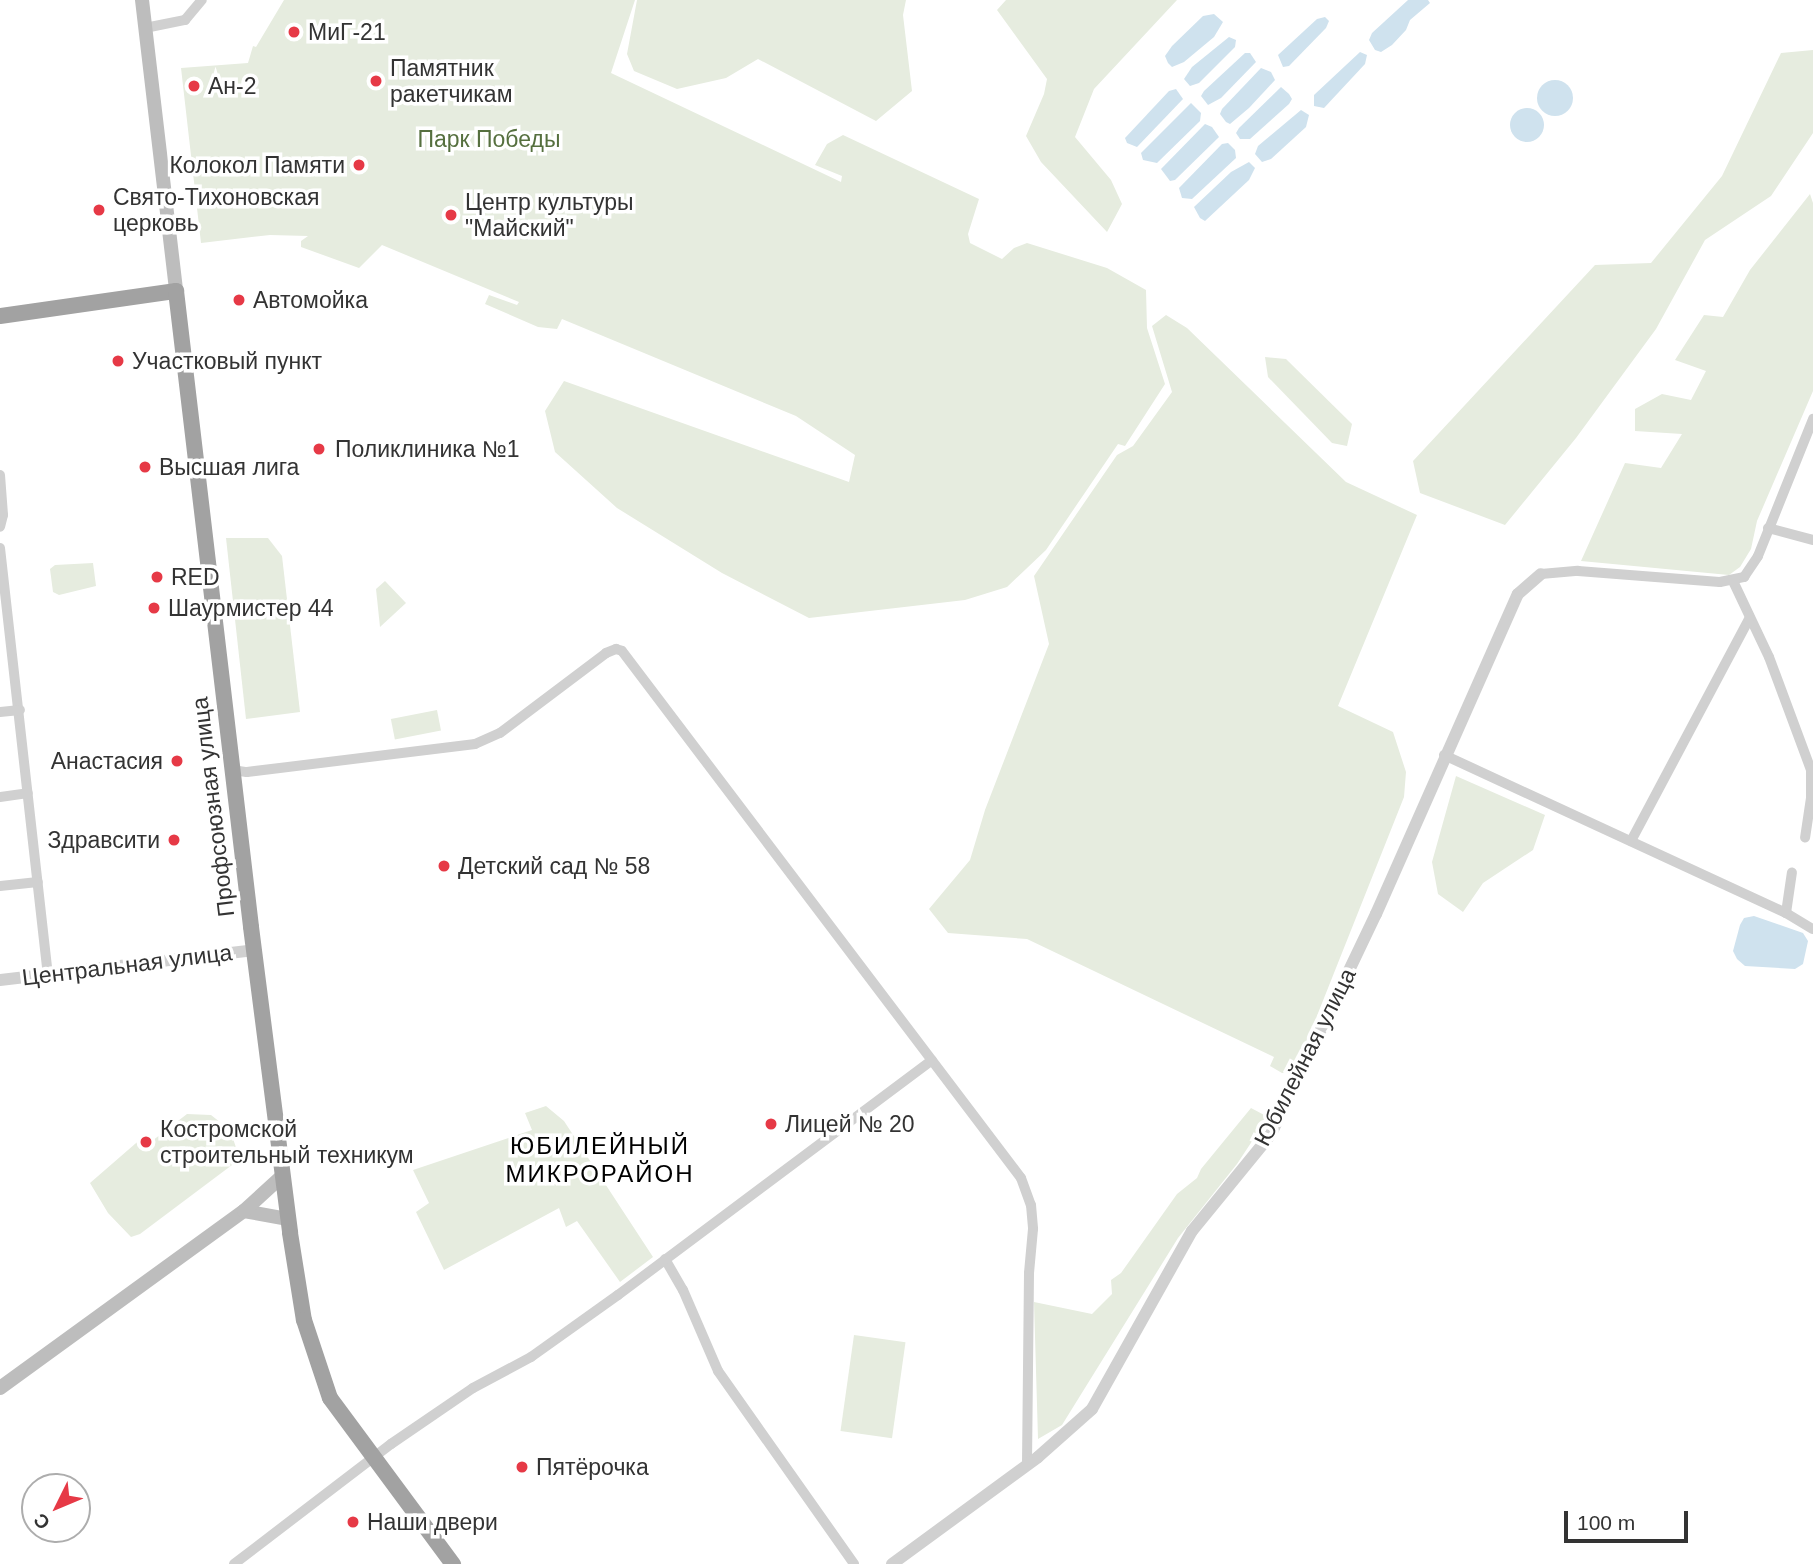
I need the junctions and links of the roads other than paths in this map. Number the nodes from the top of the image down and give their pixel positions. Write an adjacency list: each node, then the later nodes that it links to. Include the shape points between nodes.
1 (142, 0): 3 (main road, Профсоюзная улица)
2 (202, 0): 3 (street, via 178,23)
3 (145, 28): 4 (main road, Профсоюзная улица)
4 (176, 291): 5 (highway); 19 (highway, Профсоюзная улица)
5 (0, 316)
6 (1813, 419): 9 (street)
7 (0, 475): 8 (street)
8 (0, 527)
9 (1768, 528): 10 (street); 13 (street, via 1752,567 1744,577)
10 (1813, 540)
11 (0, 548): 15 (street)
12 (1541, 574): 13 (street, via 1578,571); 18 (street, Юбилейная улица, via 1518,594)
13 (1733, 580): 14 (street)
14 (1749, 619): 22 (street, via 1774,669 1811,770); 23 (street)
15 (4, 622): 16 (street)
16 (20, 710): 17 (street); 20 (street)
17 (0, 712)
18 (1444, 755): 23 (street); 39 (street, Юбилейная улица, via 1376,914 1271,1134 1192,1231 1091,1409)
19 (232, 770): 29 (highway, Профсоюзная улица); 32 (street, via 247,772 475,744 500,733 606,653 622,651)
20 (28, 793): 21 (street); 25 (street)
21 (0, 797)
22 (1805, 838)
23 (1631, 841): 27 (street)
24 (1791, 872): 27 (street)
25 (38, 882): 26 (street); 30 (street)
26 (0, 886)
27 (1786, 913): 28 (street)
28 (1813, 929)
29 (254, 950): 30 (street, Центральная улица); 33 (highway, Профсоюзная улица)
30 (48, 974): 31 (street, Центральная улица)
31 (0, 980)
32 (932, 1060): 36 (street); 39 (street, via 1021,1178 1031,1205)
33 (282, 1176): 34 (main road); 35 (highway, Профсоюзная улица)
34 (244, 1211): 35 (main road); 37 (main road)
35 (288, 1219): 38 (highway, Профсоюзная улица, via 304,1320 317,1365 330,1398)
36 (665, 1259): 38 (street, via 530,1357 473,1388); 42 (street, via 718,1371)
37 (0, 1388)
38 (373, 1459): 40 (street); 41 (highway, Профсоюзная улица)
39 (1027, 1465): 43 (street, Юбилейная улица)
40 (234, 1564)
41 (453, 1564)
42 (854, 1564)
43 (892, 1564)

